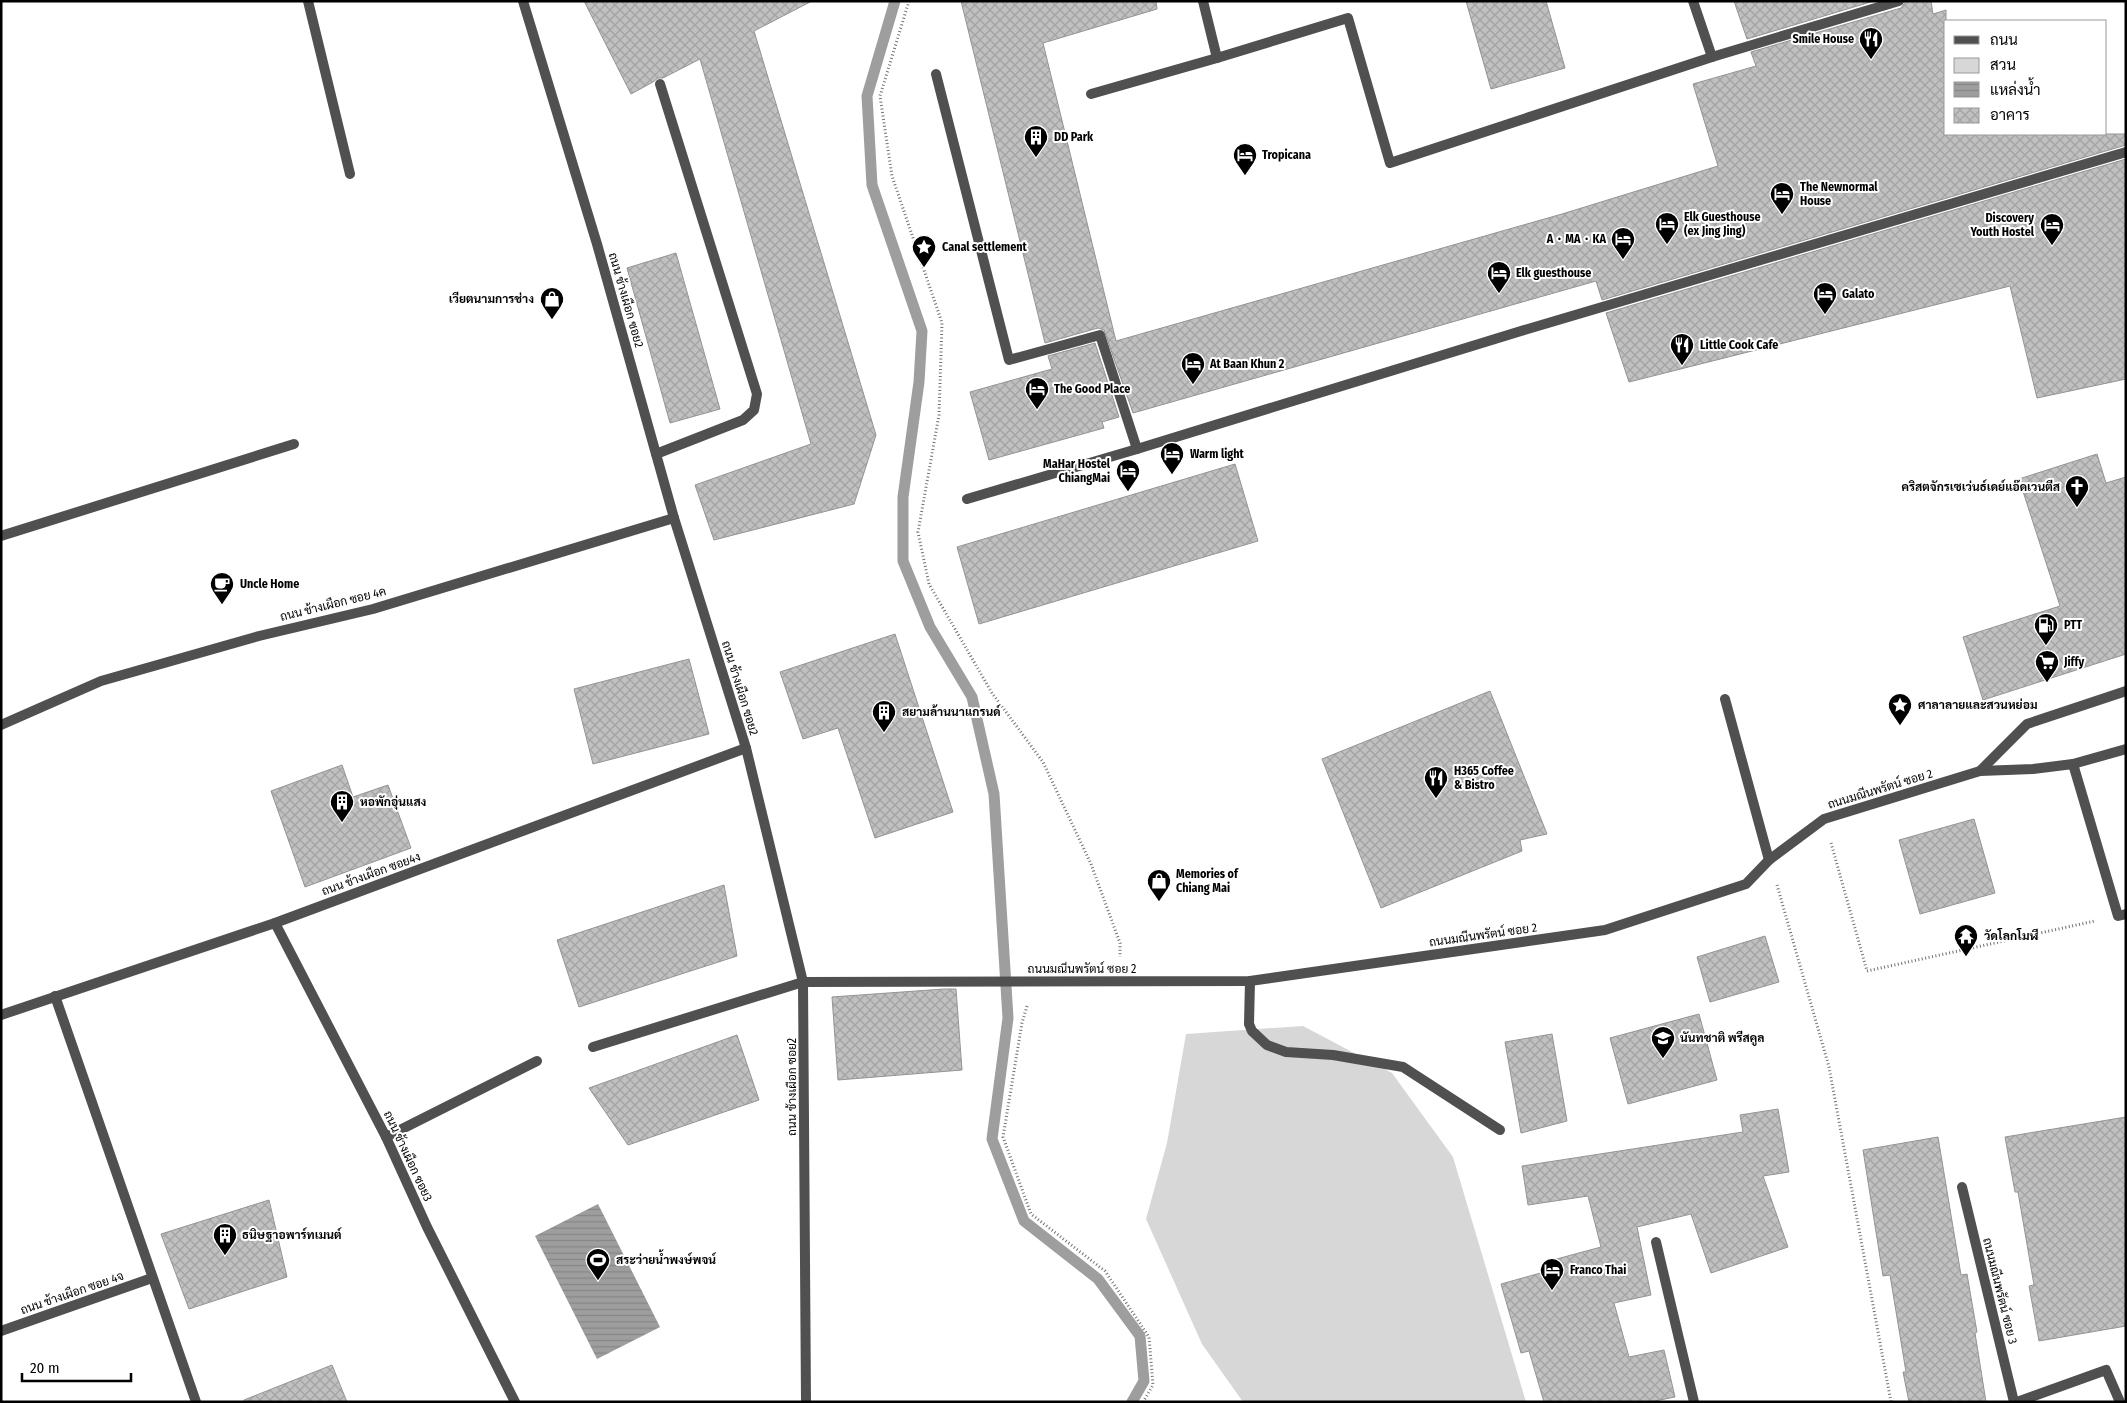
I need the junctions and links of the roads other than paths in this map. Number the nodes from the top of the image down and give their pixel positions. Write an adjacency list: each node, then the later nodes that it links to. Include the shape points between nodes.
1 (308, 1): 12 (street)
2 (523, 1): 15 (street, ถนน ช้างเผือก ซอย2, via 597,244)
3 (1203, 1): 7 (street)
4 (1693, 1): 6 (street)
5 (1898, 1): 6 (street)
6 (1712, 57): 7 (street, via 1390,163 1348,18)
7 (1217, 58): 10 (street)
8 (936, 74): 14 (street, via 1009,360 1100,335)
9 (660, 84): 15 (street, via 757,394 754,410 743,420)
10 (1092, 94)
11 (2126, 152): 14 (street, via 1521,331)
12 (350, 174)
13 (294, 444): 18 (street)
14 (1137, 449): 16 (street)
15 (656, 454): 17 (street, ถนน ช้างเผือก ซอย2)
16 (967, 499)
17 (674, 518): 21 (street, ถนน ช้างเผือก ซอย 4ค, via 372,608 259,636 101,682); 22 (street, ถนน ช้างเผือก ซอย2)
18 (1, 536)
19 (2126, 691): 25 (street, via 2027,724)
20 (1725, 699): 26 (street)
21 (1, 725)
22 (746, 748): 28 (street, ถนน ช้างเผือก ซอย4ง); 30 (street, ถนน ช้างเผือก ซอย2)
23 (2126, 749): 24 (street, ถนนมณีนพรัตน์ ซอย 2)
24 (2073, 764): 25 (street, ถนนมณีนพรัตน์ ซอย 2); 27 (street)
25 (1980, 772): 26 (street, ถนนมณีนพรัตน์ ซอย 2, via 1824,819)
26 (1769, 860): 29 (street, ถนนมณีนพรัตน์ ซอย 2, via 1746,884 1605,930)
27 (2122, 915)
28 (275, 923): 31 (street, ถนน ช้างเผือก ซอย4ง); 36 (street, ถนน ช้างเผือก ซอย3)
29 (1250, 980): 30 (street, ถนนมณีนพรัตน์ ซอย 2); 35 (street, via 1249,1024 1268,1045 1286,1052 1333,1055 1403,1067)
30 (803, 982): 33 (street, ถนนมณีนพรัตน์ ซอย 2); 43 (street, ถนน ช้างเผือก ซอย2)
31 (55, 996): 32 (street, ถนน ช้างเผือก ซอย4ง); 39 (street)
32 (1, 1015)
33 (593, 1047)
34 (537, 1062): 36 (street)
35 (1500, 1130)
36 (386, 1137): 42 (street, ถนน ช้างเผือก ซอย3)
37 (1962, 1187): 45 (street, ถนนมณีนพรัตน์ ซอย 3)
38 (1656, 1242): 44 (street)
39 (152, 1278): 40 (street, ถนน ช้างเผือก ซอย 4จ); 41 (street)
40 (1, 1331)
41 (196, 1402)
42 (514, 1402)
43 (806, 1402)
44 (1694, 1402)
45 (2016, 1402): 46 (street, via 2106,1370)
46 (2120, 1402)

